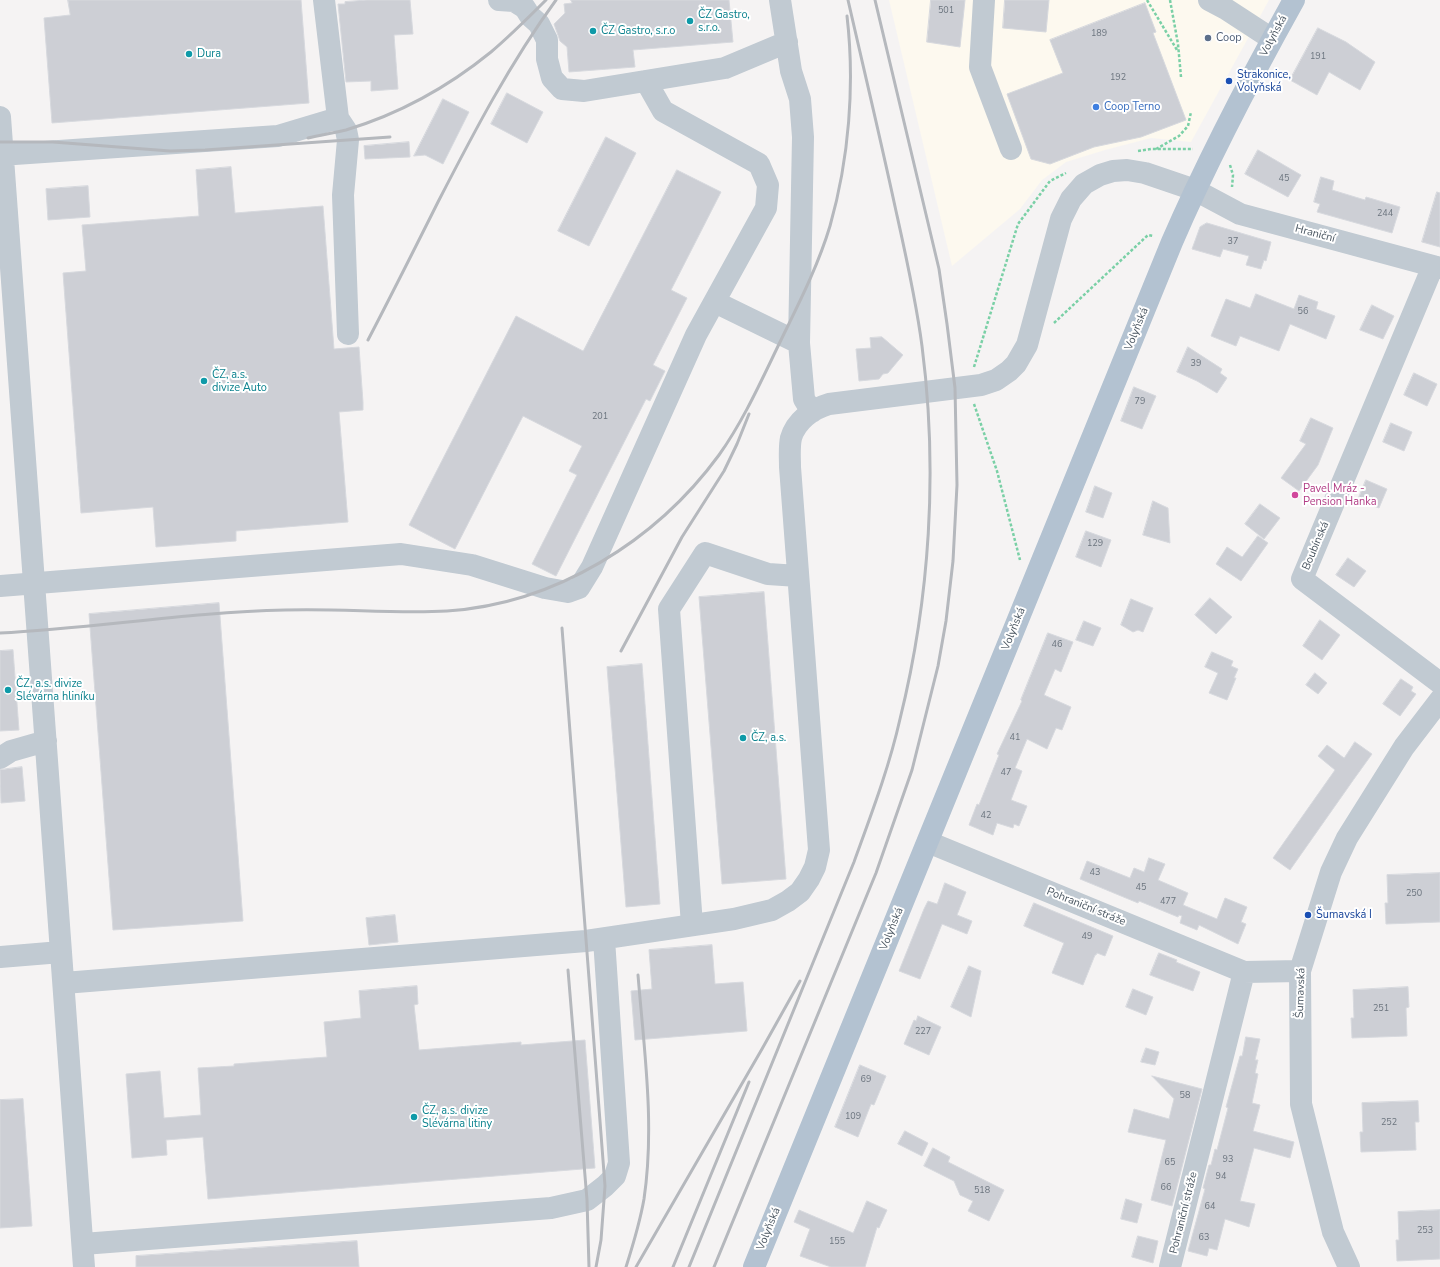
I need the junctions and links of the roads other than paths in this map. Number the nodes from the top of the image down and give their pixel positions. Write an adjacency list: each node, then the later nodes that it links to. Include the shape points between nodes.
1 (324, 0): 11 (street)
2 (510, 0): 9 (street, via 525,8 539,24 547,40 547,59 552,78 562,89 584,91)
3 (780, 0): 8 (street)
4 (984, 0): 12 (street, via 980,67)
5 (1208, 0): 7 (street)
6 (1294, 0): 7 (main road, Volyňská)
7 (1272, 39): 14 (main road, Volyňská)
8 (787, 42): 9 (street, via 725,68); 18 (street, via 791,71 800,99 803,137)
9 (646, 81): 16 (street, via 663,111 759,164 768,185 766,208)
10 (0, 117): 13 (street)
11 (338, 118): 13 (street, via 278,136); 17 (street, via 346,130 348,140 343,195)
12 (1011, 149)
13 (1, 155): 21 (street)
14 (1195, 190): 15 (street, Hraniční, via 1240,214); 19 (street, Hraniční, via 1145,173 1127,170 1100,175 1084,184 1070,199 1061,219 1027,345 1018,361 1004,375 989,383 829,404); 27 (main road, Volyňská)
15 (1437, 267): 23 (street, Boubínská, via 1302,579)
16 (715, 302): 18 (street); 21 (street, via 696,335 592,567 579,588 568,592 545,588 472,565 401,554)
17 (348, 334)
18 (799, 343): 19 (street, via 804,399)
19 (812, 412): 20 (street, Hraniční, via 798,424 790,448)
20 (798, 576): 28 (street, Hraniční, via 819,850 815,867 800,892 772,910); 28 (street, via 768,574 705,553 669,610)
21 (34, 584): 22 (street); 25 (street)
22 (0, 586)
23 (1440, 683)
24 (1440, 700): 32 (street, Šumavská, via 1404,747 1347,838 1331,872)
25 (46, 742): 26 (street, via 11,751); 30 (street)
26 (0, 758)
27 (928, 842): 33 (street, Pohraniční stráže); 37 (main road, Volyňská)
28 (692, 925): 29 (street, Hraniční)
29 (604, 939): 34 (street, Hraniční); 35 (street, via 619,1163 615,1176 587,1200 551,1208)
30 (61, 952): 31 (street); 34 (street)
31 (0, 957)
32 (1300, 971): 33 (street, Pohraniční stráže); 39 (street, Šumavská, via 1301,1104 1333,1232)
33 (1244, 972): 38 (street, Pohraniční stráže)
34 (64, 983): 35 (street)
35 (83, 1244): 36 (street)
36 (84, 1267)
37 (754, 1267)
38 (1170, 1267)
39 (1349, 1267)

